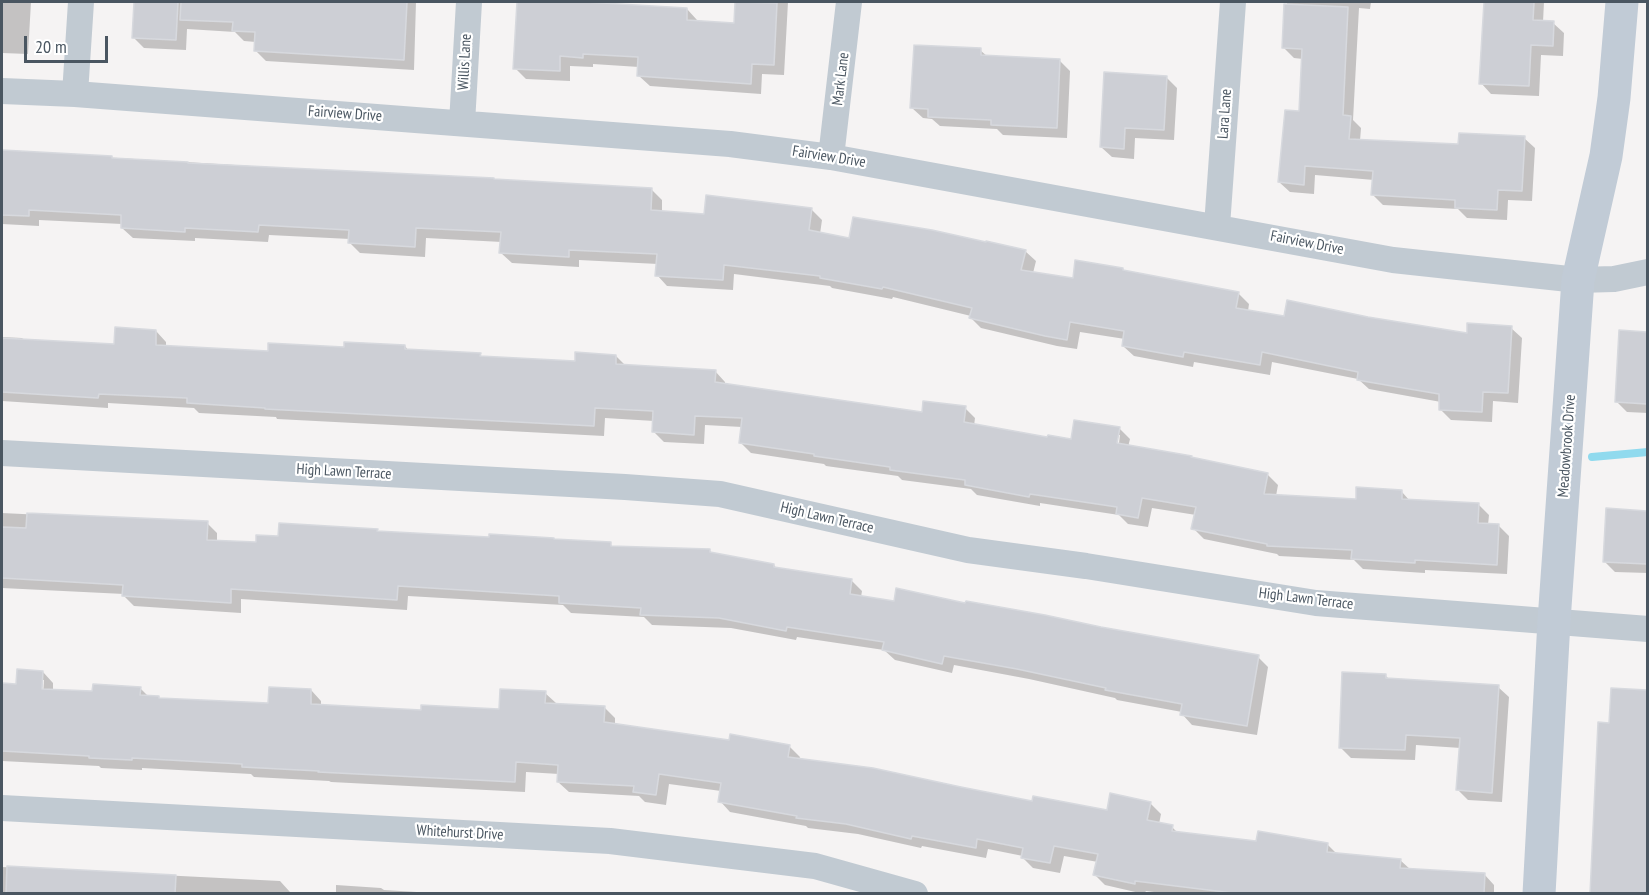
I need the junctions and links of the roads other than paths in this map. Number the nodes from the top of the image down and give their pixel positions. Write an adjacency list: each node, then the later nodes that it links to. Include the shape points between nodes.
1 (81, 2): 7 (street)
2 (469, 2): 8 (street, Willis Lane)
3 (849, 2): 9 (street, Mark Lane)
4 (1233, 2): 10 (street, Lara Lane)
5 (1622, 2): 12 (street, Meadowbrook Drive, via 1606,156)
6 (2, 91): 7 (street, Fairview Drive)
7 (75, 94): 8 (street, Fairview Drive)
8 (462, 123): 9 (street, Fairview Drive, via 730,144)
9 (831, 157): 10 (street, Fairview Drive)
10 (1217, 226): 12 (street, Fairview Drive, via 1393,260)
11 (1647, 272): 12 (street, Fairview Drive, via 1614,279)
12 (1578, 280): 14 (street, Meadowbrook Drive)
13 (2, 453): 14 (street, High Lawn Terrace, via 720,494 968,550 1316,603)
14 (1554, 621): 15 (street, High Lawn Terrace); 18 (street, Meadowbrook Drive)
15 (1647, 629)
16 (2, 808): 17 (street, Whitehurst Drive, via 610,841 815,867)
17 (915, 894)
18 (1539, 894)

